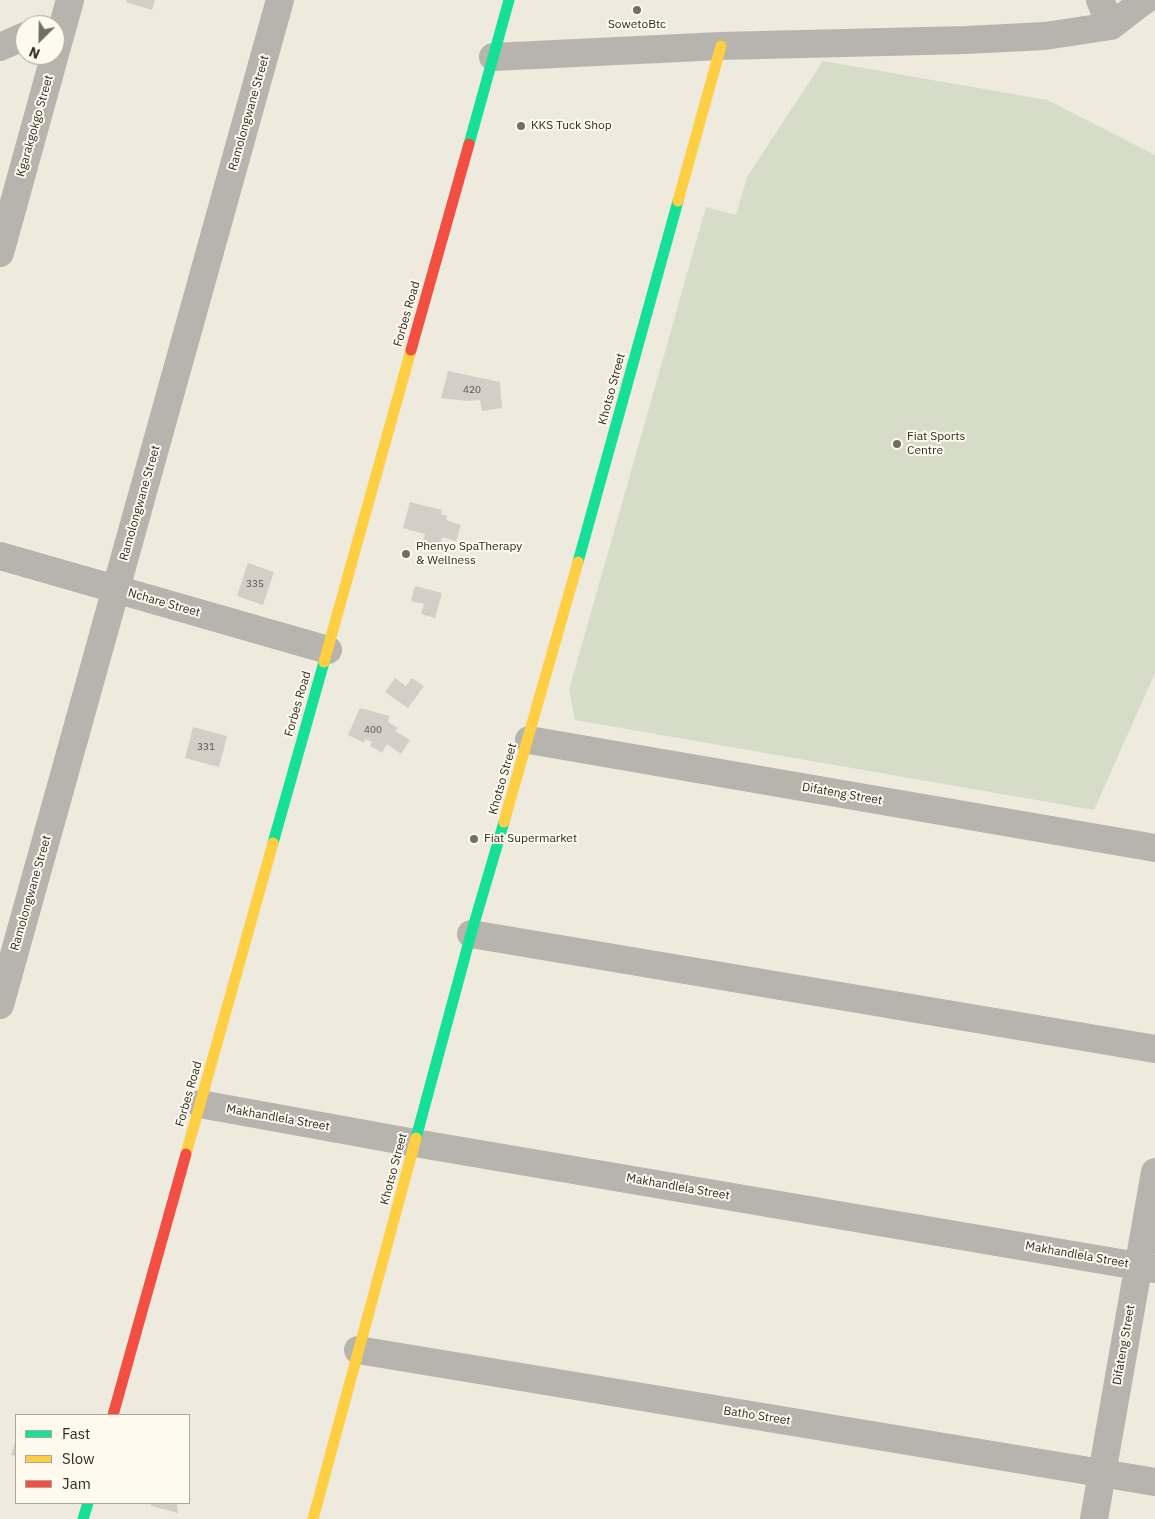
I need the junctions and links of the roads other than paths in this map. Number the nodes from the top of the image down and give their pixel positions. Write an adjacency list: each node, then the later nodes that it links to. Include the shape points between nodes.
1 (280, 0): 13 (street, Ramolongwane Street)
2 (509, 0): 10 (street, Forbes Road)
3 (1100, 0): 6 (street)
4 (1145, 0): 6 (street)
5 (62, 14): 11 (street, Kgarakgokgo Street)
6 (1110, 26): 8 (street, via 1045,36)
7 (15, 40): 9 (street)
8 (721, 46): 10 (street); 15 (street, Khotso Street)
9 (0, 47)
10 (493, 57): 14 (street, Forbes Road)
11 (0, 252)
12 (0, 556): 13 (street, Nchare Street)
13 (116, 590): 14 (street, Nchare Street); 18 (street, Ramolongwane Street)
14 (328, 650): 20 (street, Forbes Road)
15 (529, 740): 16 (street, Difateng Street); 17 (street, Khotso Street)
16 (1155, 848)
17 (471, 934): 19 (street); 21 (street, Khotso Street)
18 (0, 1005)
19 (1155, 1049)
20 (200, 1104): 21 (street, Makhandlela Street); 25 (street, Forbes Road)
21 (415, 1143): 23 (street, Makhandlela Street); 24 (street, Khotso Street)
22 (1155, 1172): 23 (street, Difateng Street)
23 (1147, 1267): 26 (street, Difateng Street)
24 (358, 1350): 26 (street, Batho Street); 30 (street, Khotso Street)
25 (113, 1414)
26 (1102, 1473): 27 (street, Batho Street); 31 (street, Difateng Street)
27 (1155, 1482)
28 (88, 1504): 29 (street)
29 (83, 1519)
30 (313, 1519)
31 (1094, 1519)

